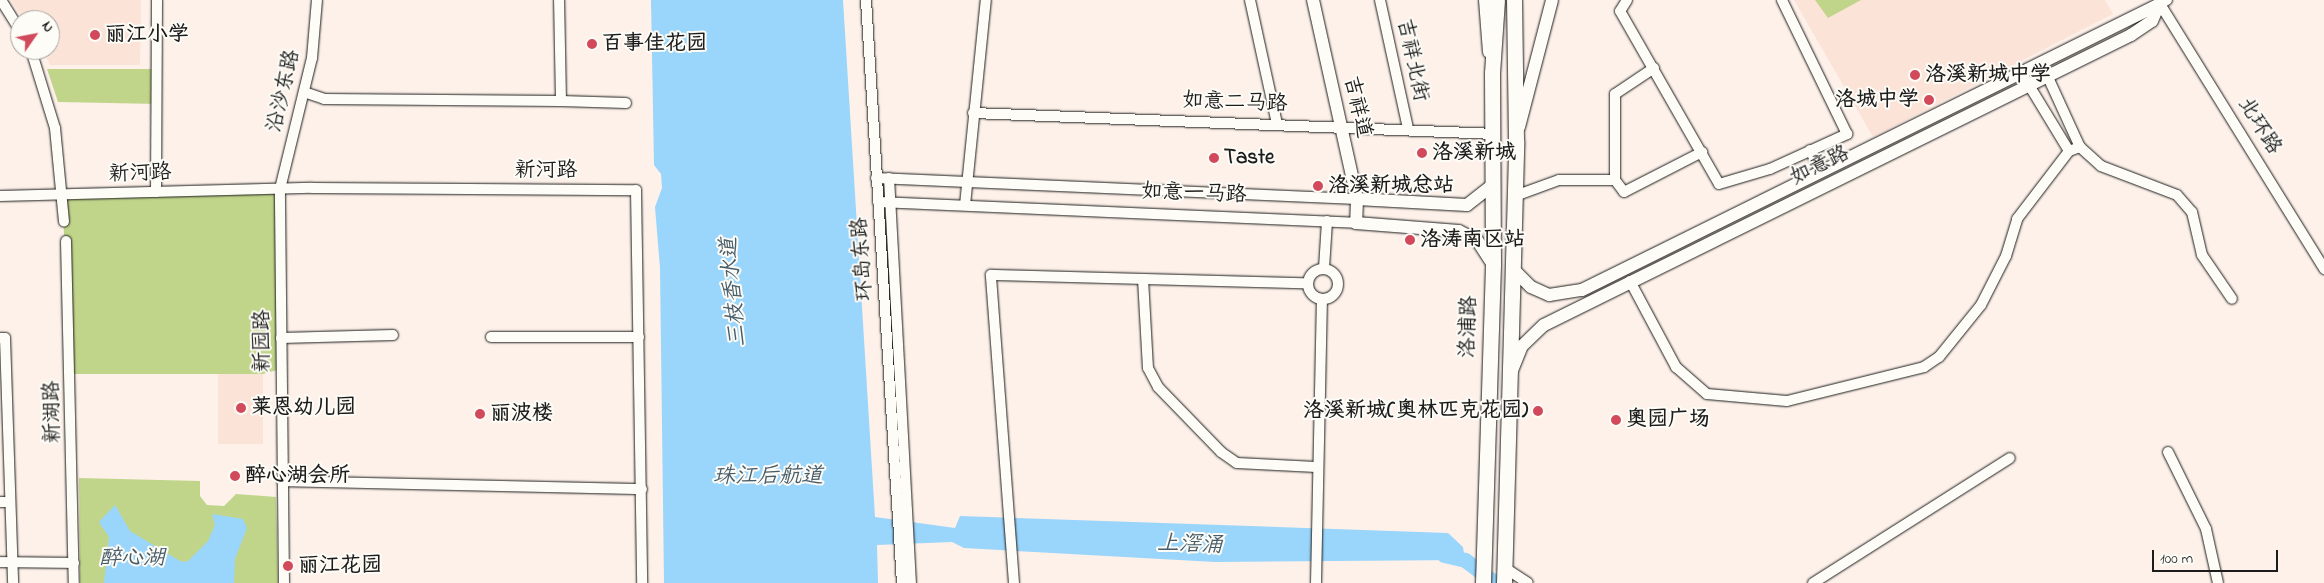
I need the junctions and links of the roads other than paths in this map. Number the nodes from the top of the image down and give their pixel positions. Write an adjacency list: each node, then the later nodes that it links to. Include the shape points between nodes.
1 (1, 0): 19 (street)
2 (157, 0): 47 (street)
3 (317, 0): 27 (street, 沿沙东路)
4 (559, 0): 28 (street)
5 (866, 0): 41 (street, 环岛东路)
6 (986, 0): 30 (street)
7 (1250, 0): 31 (street)
8 (1312, 0): 32 (main road, 吉祥道)
9 (1380, 0): 33 (street, 吉祥北街)
10 (1485, 0): 24 (main road, 洛浦路)
11 (1494, 0): 24 (highway)
12 (1497, 0): 24 (highway, 洛浦路)
13 (1514, 0): 35 (highway, 洛浦路)
14 (1521, 0): 35 (highway)
15 (1552, 0): 35 (main road, 洛浦路)
16 (1626, 0): 22 (street, via 1620,11)
17 (1782, 0): 37 (street, via 1847,134)
18 (2161, 1): 21 (main road, 如意路); 25 (main road, 如意路, via 2145,27); 62 (street, 北环路)
19 (10, 14)
20 (35, 60): 48 (street, via 50,102)
21 (2040, 62): 23 (main road, 如意路); 25 (street)
22 (1654, 68): 38 (street); 44 (street, via 1615,94)
23 (2021, 72): 26 (street); 40 (main road, 如意路)
24 (1492, 73): 34 (highway, 洛浦路)
25 (2047, 76): 26 (main road, 如意路); 36 (street)
26 (2029, 85): 39 (street); 64 (main road, 如意路)
27 (304, 92): 28 (street, via 324,99); 46 (street, 沿沙东路)
28 (561, 101): 29 (street)
29 (626, 103)
30 (973, 114): 31 (street, 如意二马路); 43 (street)
31 (1277, 124): 32 (street, 如意二马路)
32 (1340, 125): 33 (street, 如意二马路); 51 (main road, 吉祥道)
33 (1408, 128): 34 (street, 如意二马路)
34 (1495, 134): 45 (highway, 洛浦路)
35 (1516, 141): 50 (highway, 洛浦路)
36 (2080, 148): 39 (street); 66 (street, via 2101,166 2178,195 2192,212 2202,255)
37 (1810, 150): 38 (street, via 1770,170 1719,184); 40 (street)
38 (1702, 152): 44 (street, via 1624,192)
39 (2070, 152): 64 (street, via 2017,219 2006,256 1982,305 1939,357 1924,367 1787,400 1708,394 1676,367)
40 (1820, 170): 61 (main road, 如意路, via 1571,294 1537,290)
41 (876, 178): 42 (street, 如意一马路); 52 (street, 环岛东路)
42 (889, 178): 43 (street, 如意一马路); 53 (street, 环岛东路)
43 (965, 179): 51 (street, 如意一马路); 54 (street)
44 (1615, 180): 50 (street, via 1559,180)
45 (1494, 184): 51 (main road, 如意一马路, via 1467,204); 59 (highway, 洛浦路)
46 (280, 189): 47 (street, 新河路); 70 (street, 新河路, via 636,190); 72 (street, 新园路)
47 (156, 192): 48 (street, 新河路)
48 (62, 194): 49 (street, 新河路); 56 (street)
49 (0, 196)
50 (1515, 196): 61 (highway, 洛浦路)
51 (1357, 199): 57 (main road, 吉祥道)
52 (878, 202): 53 (street, 如意一马路); 80 (street, 环岛东路)
53 (890, 202): 54 (street, 如意一马路); 80 (street, 环岛东路)
54 (965, 205): 55 (street, 如意一马路)
55 (1327, 221): 57 (street, 如意一马路); 60 (street)
56 (64, 222)
57 (1356, 223): 59 (main road, 如意一马路, via 1459,231 1478,240)
58 (66, 241): 84 (street, 新湖路)
59 (1493, 264): 94 (highway, 洛浦路)
60 (1324, 268): 65 (street, via 1312,272); 67 (street, via 1334,274 1338,285 1333,296)
61 (1512, 269): 73 (highway, 洛浦路)
62 (2324, 269)
63 (1143, 279): 65 (street); 76 (street, via 1148,368 1158,387 1221,452 1237,463); 92 (street, via 991,275)
64 (1630, 281): 73 (main road, 如意路, via 1535,332)
65 (1307, 283): 67 (street, via 1311,294)
66 (2232, 299)
67 (1322, 300): 76 (street)
68 (392, 335): 72 (street)
69 (491, 337): 70 (street)
70 (639, 337): 78 (street, 新河路)
71 (0, 338): 79 (street, via 5,338)
72 (281, 338): 77 (street, 新园路)
73 (1510, 375): 85 (highway, 洛浦路)
74 (2168, 452): 98 (street, via 2206,529)
75 (2010, 458): 97 (street)
76 (1316, 467): 93 (street)
77 (282, 481): 78 (street); 88 (street, 新园路)
78 (642, 489): 89 (street, 新河路)
79 (5, 502): 83 (street)
80 (902, 515): 81 (street)
81 (904, 549): 90 (street); 91 (street)
82 (0, 562): 83 (street)
83 (12, 562): 84 (street); 86 (street)
84 (74, 563): 87 (street, 新湖路)
85 (1504, 568): 95 (highway, 洛浦路); 96 (street)
86 (13, 583)
87 (74, 583)
88 (284, 583)
89 (642, 583)
90 (902, 583)
91 (911, 583)
92 (1014, 583)
93 (1316, 583)
94 (1483, 583)
95 (1504, 583)
96 (1528, 583)
97 (1813, 583)
98 (2218, 583)

